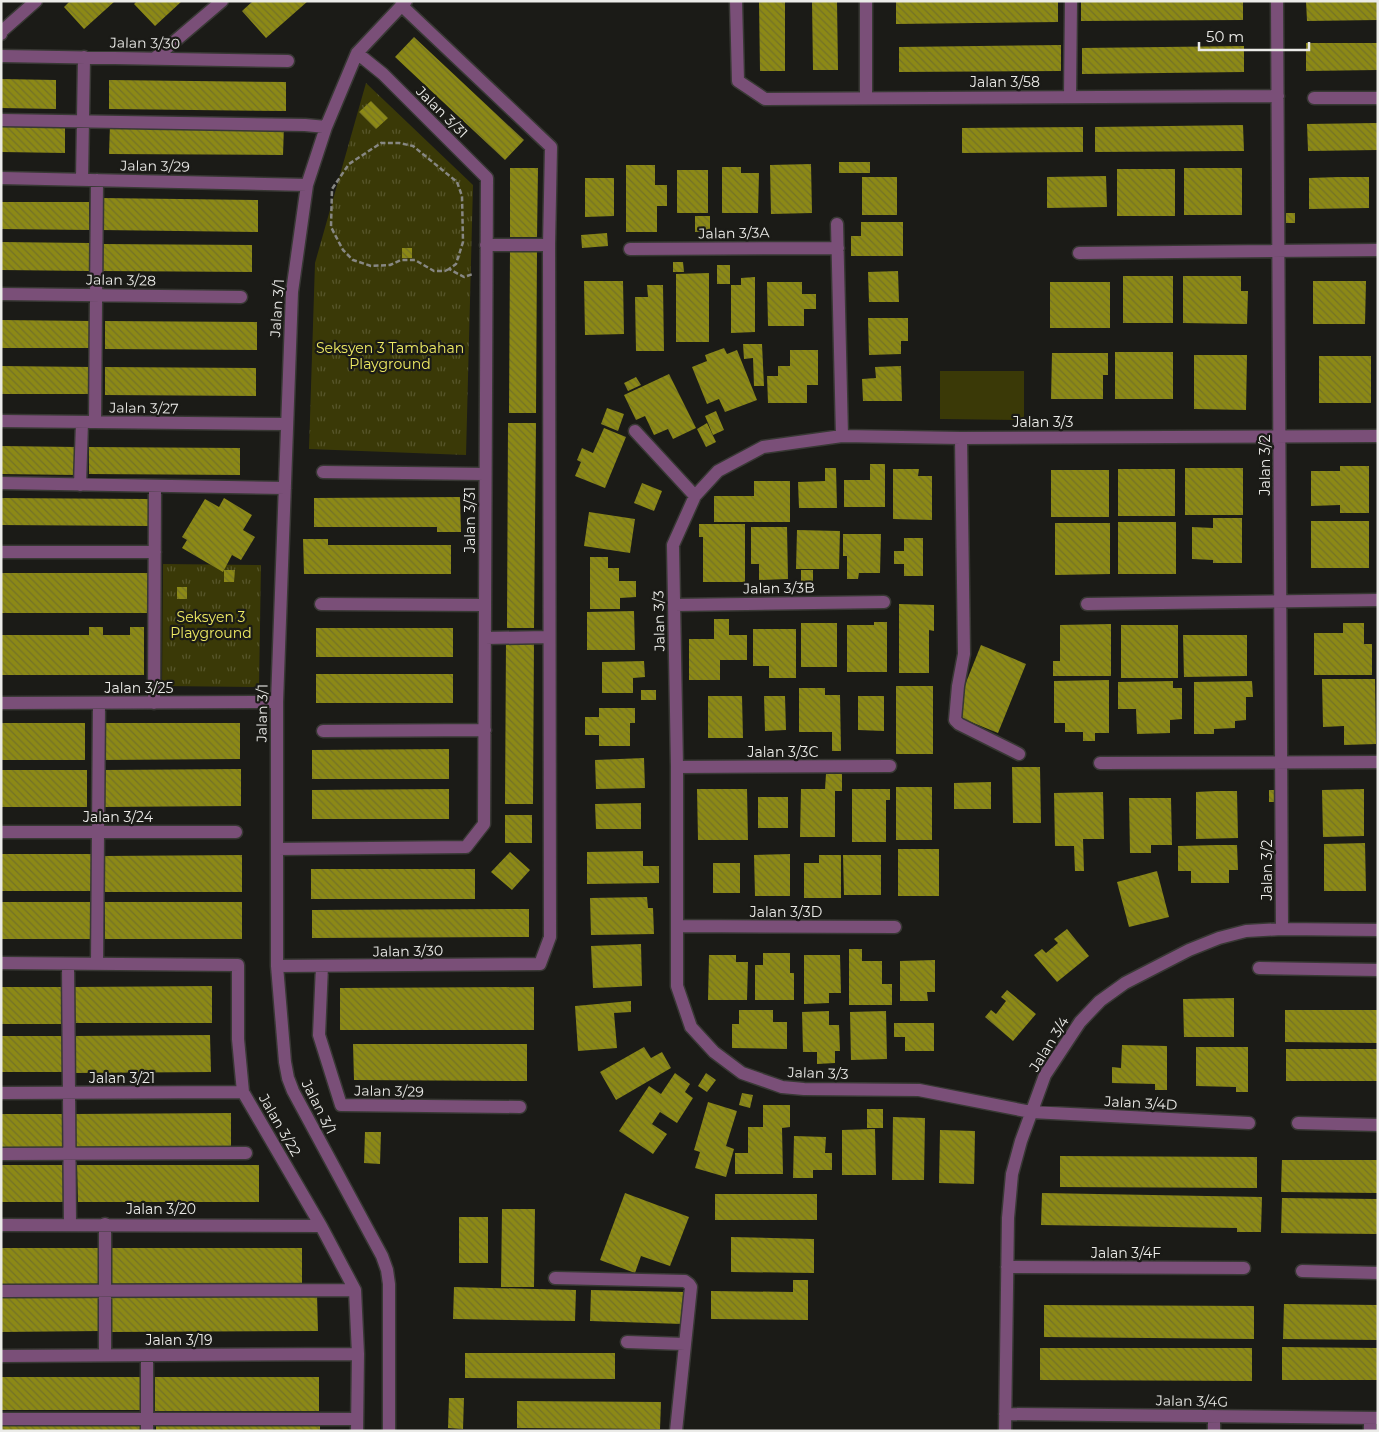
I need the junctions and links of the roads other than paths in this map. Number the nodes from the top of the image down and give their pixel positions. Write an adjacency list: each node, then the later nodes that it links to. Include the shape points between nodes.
1 (36, 1): 8 (street)
2 (222, 1): 12 (street)
3 (736, 1): 16 (street, Jalan 3/58, via 738,81 765,99)
4 (866, 1): 16 (street)
5 (1071, 1): 15 (street)
6 (1277, 1): 14 (street, Jalan 3/2)
7 (404, 3): 9 (street, Jalan 3/1); 28 (street, via 551,147)
8 (1, 34)
9 (357, 53): 21 (street, Jalan 3/1); 27 (street, Jalan 3/31, via 486,178)
10 (1, 56): 11 (street, Jalan 3/30)
11 (84, 57): 12 (street, Jalan 3/30); 20 (street)
12 (155, 58): 13 (street, Jalan 3/30)
13 (288, 61)
14 (1278, 96): 15 (street, Jalan 3/58); 32 (street, Jalan 3/2)
15 (1070, 97): 16 (street, Jalan 3/58)
16 (866, 98)
17 (1314, 98): 18 (street)
18 (1378, 98)
19 (1, 120): 20 (street)
20 (83, 121): 21 (street); 23 (street)
21 (326, 127): 25 (street, Jalan 3/1)
22 (1, 178): 23 (street, Jalan 3/29)
23 (82, 180): 24 (street, Jalan 3/29)
24 (97, 180): 25 (street, Jalan 3/29); 35 (street)
25 (308, 184): 39 (street, Jalan 3/1, via 292,292)
26 (837, 224): 29 (street)
27 (486, 245): 28 (street); 46 (street, Jalan 3/31)
28 (549, 245): 61 (street)
29 (838, 248): 30 (street, Jalan 3/3A); 41 (street)
30 (630, 250)
31 (1378, 250): 32 (street)
32 (1278, 251): 33 (street); 42 (street, Jalan 3/2)
33 (1080, 253)
34 (1, 294): 35 (street, Jalan 3/28)
35 (96, 295): 36 (street, Jalan 3/28); 38 (street)
36 (241, 296)
37 (1, 421): 38 (street, Jalan 3/27)
38 (89, 422): 39 (street, Jalan 3/27); 48 (street)
39 (287, 424): 50 (street, Jalan 3/1)
40 (635, 432): 51 (street)
41 (842, 436): 44 (street, Jalan 3/3); 51 (street, Jalan 3/3, via 763,447 718,471)
42 (1279, 436): 43 (street, Jalan 3/3); 44 (street, Jalan 3/3); 56 (street, Jalan 3/2)
43 (1378, 436)
44 (961, 438): 69 (street, via 964,654 955,720)
45 (323, 472): 46 (street)
46 (485, 474): 59 (street, Jalan 3/31)
47 (1, 483): 48 (street)
48 (80, 485): 49 (street)
49 (155, 486): 50 (street); 53 (street)
50 (285, 488): 63 (street, Jalan 3/1)
51 (695, 496): 60 (street, Jalan 3/3, via 673,545)
52 (1, 552): 53 (street)
53 (155, 552): 66 (street)
54 (1378, 600): 56 (street)
55 (884, 602): 60 (street, Jalan 3/3B)
56 (1280, 602): 58 (street); 70 (street, Jalan 3/2)
57 (321, 604): 59 (street)
58 (1087, 604)
59 (484, 605): 62 (street, Jalan 3/31)
60 (674, 605): 74 (street, Jalan 3/3)
61 (548, 637): 62 (street); 87 (street, Jalan 3/30, via 550,937 540,964)
62 (485, 638): 67 (street, Jalan 3/31)
63 (277, 702): 66 (street, Jalan 3/25); 78 (street, Jalan 3/1)
64 (1, 703): 65 (street, Jalan 3/25)
65 (99, 703): 66 (street, Jalan 3/25); 76 (street)
66 (154, 703)
67 (485, 730): 68 (street); 78 (street, Jalan 3/31, via 484,824 466,847)
68 (323, 731)
69 (1019, 754)
70 (1281, 762): 71 (street); 72 (street); 81 (street, Jalan 3/2)
71 (1378, 762)
72 (1100, 763)
73 (890, 766): 74 (street, Jalan 3/3C)
74 (677, 767): 79 (street, Jalan 3/3)
75 (1, 832): 76 (street, Jalan 3/24)
76 (98, 832): 77 (street, Jalan 3/24); 85 (street)
77 (236, 832)
78 (277, 849): 86 (street, Jalan 3/1)
79 (678, 926): 80 (street, Jalan 3/3D); 94 (street, Jalan 3/3, via 677,986 691,1027 714,1052 742,1074 782,1087 919,1090)
80 (895, 927)
81 (1282, 928): 82 (street, Jalan 3/4); 94 (street, Jalan 3/4, via 1246,931 1189,950 1125,983 1100,1001 1063,1046 1045,1075)
82 (1378, 930)
83 (1, 963): 84 (street, Jalan 3/22)
84 (68, 964): 85 (street, Jalan 3/22); 92 (street)
85 (97, 964): 90 (street, Jalan 3/22, via 238,965 238,1039)
86 (276, 966): 87 (street, Jalan 3/30); 125 (street, Jalan 3/1, via 288,1078 387,1270)
87 (322, 966): 93 (street, Jalan 3/29, via 319,1035 341,1106)
88 (1259, 968): 89 (street)
89 (1378, 970)
90 (243, 1092): 92 (street, Jalan 3/21); 104 (street, Jalan 3/22)
91 (1, 1093): 92 (street, Jalan 3/21)
92 (69, 1093): 100 (street)
93 (520, 1107)
94 (1031, 1112): 96 (street, Jalan 3/4D); 105 (street, Jalan 3/4, via 1012,1174)
95 (1298, 1122): 97 (street)
96 (1248, 1123)
97 (1378, 1125)
98 (246, 1153): 100 (street)
99 (1, 1154): 100 (street)
100 (70, 1154): 101 (street)
101 (70, 1224): 102 (street, Jalan 3/20); 103 (street, Jalan 3/20)
102 (105, 1224): 104 (street, Jalan 3/20); 112 (street)
103 (1, 1225)
104 (321, 1226): 110 (street, Jalan 3/22)
105 (1007, 1267): 106 (street, Jalan 3/4F); 119 (street, Jalan 3/4)
106 (1244, 1268)
107 (1302, 1271): 108 (street)
108 (1378, 1273)
109 (555, 1278): 114 (street, via 686,1281 691,1288)
110 (355, 1290): 112 (street); 115 (street, Jalan 3/22)
111 (1, 1291): 112 (street)
112 (105, 1291): 116 (street)
113 (627, 1342): 114 (street)
114 (685, 1344): 126 (street)
115 (358, 1354): 117 (street, Jalan 3/19); 124 (street, Jalan 3/22)
116 (105, 1355): 117 (street, Jalan 3/19); 118 (street, Jalan 3/19)
117 (147, 1355): 123 (street)
118 (1, 1356)
119 (1005, 1414): 120 (street, Jalan 3/4G); 127 (street, Jalan 3/4)
120 (1214, 1416): 121 (street, Jalan 3/4G); 128 (street)
121 (1374, 1418): 129 (street)
122 (1, 1419): 123 (street)
123 (147, 1425): 124 (street)
124 (357, 1425)
125 (388, 1431)
126 (676, 1431)
127 (1005, 1431)
128 (1214, 1431)
129 (1370, 1431)

